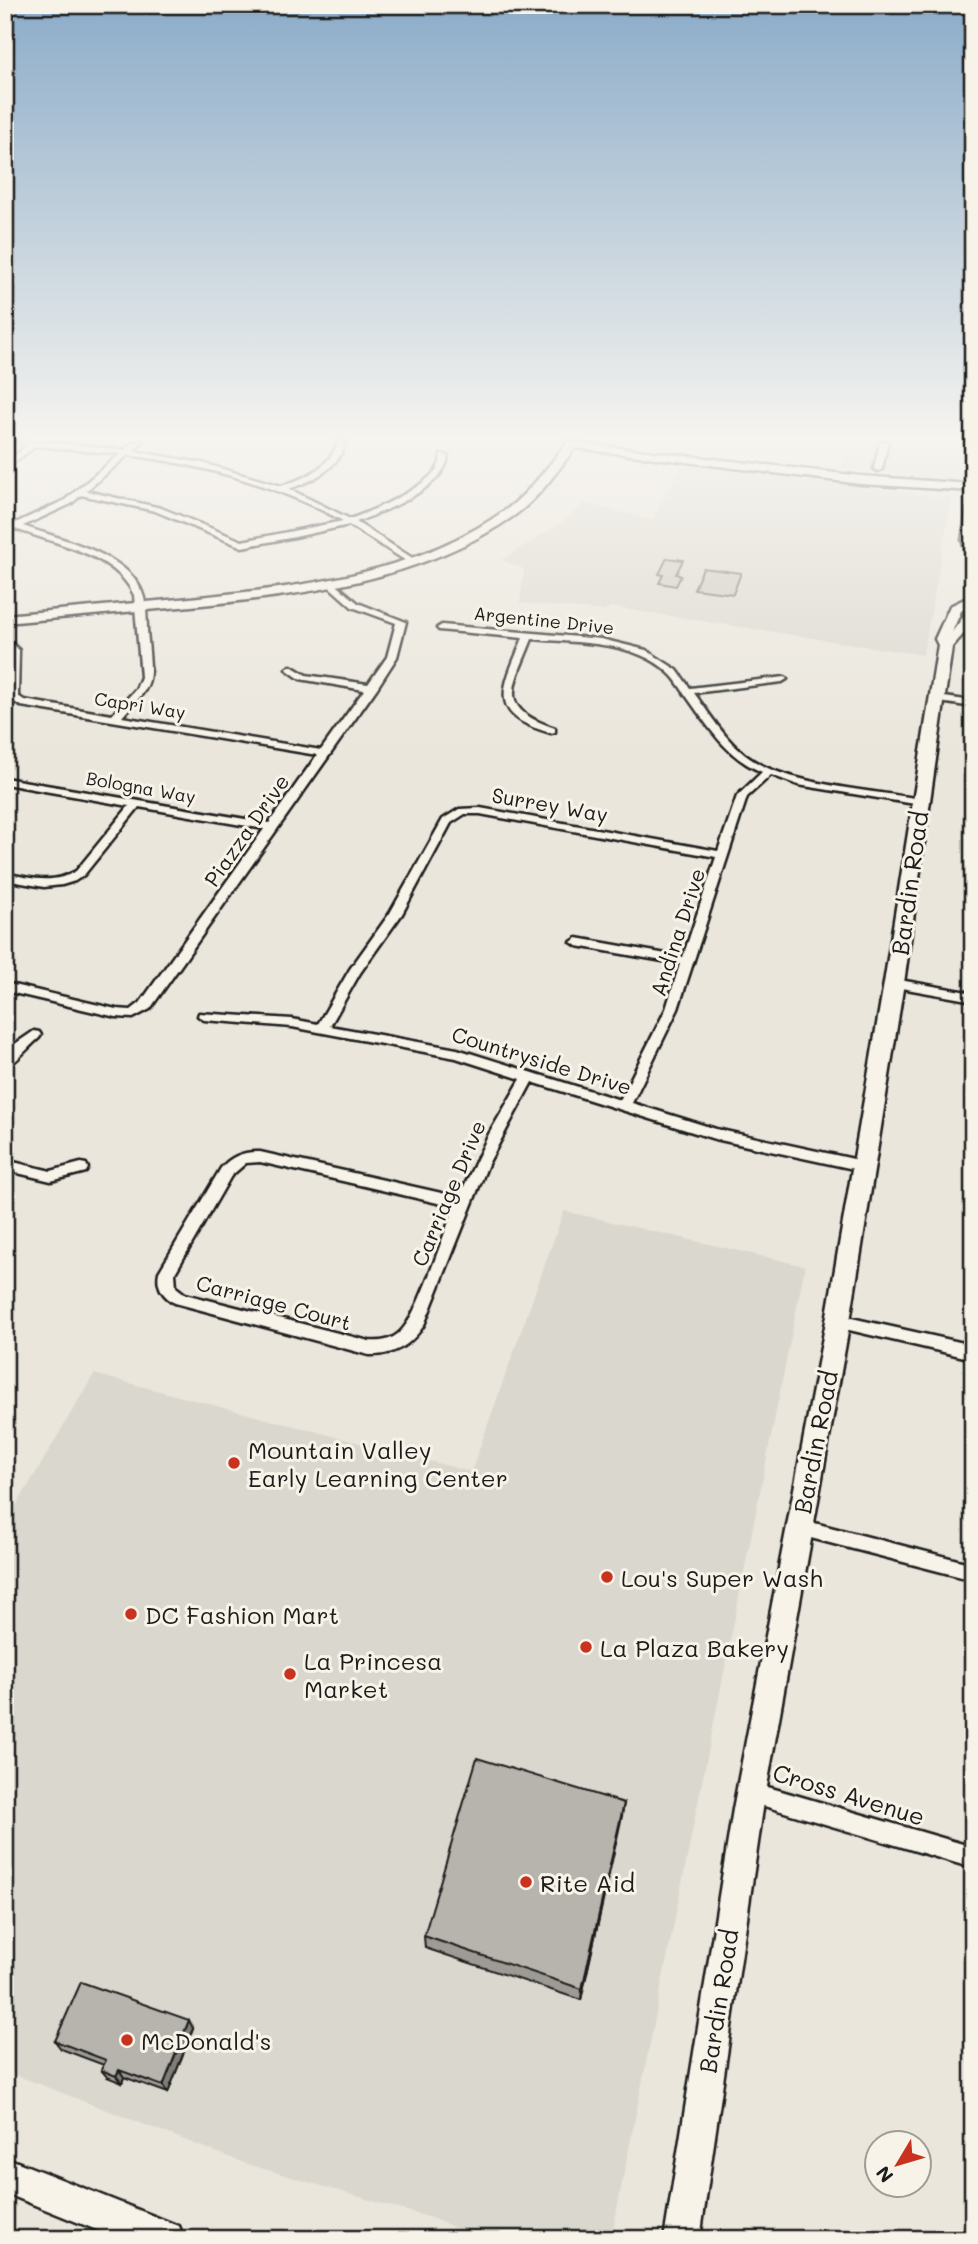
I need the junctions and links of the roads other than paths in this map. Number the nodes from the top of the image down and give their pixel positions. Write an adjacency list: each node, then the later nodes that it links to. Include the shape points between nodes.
1 (70, 547): 7 (street, via 125,572 138,588)
2 (388, 547): 4 (street)
3 (445, 547): 4 (street)
4 (411, 561): 5 (street)
5 (329, 583): 7 (street); 16 (street, Piazza Drive, via 355,605 401,622 392,657)
6 (973, 599): 13 (street, Bardin Road, via 951,614 942,639)
7 (139, 606): 8 (street); 20 (street, via 146,677 141,690)
8 (5, 619)
9 (970, 623): 13 (street)
10 (442, 628): 11 (street, Argentine Drive)
11 (529, 635): 17 (street, Argentine Drive, via 601,642 643,652 668,667); 21 (street, via 509,704 526,723)
12 (5, 640): 20 (street, Capri Way, via 14,650 12,694 18,702)
13 (945, 645): 18 (street, Bardin Road)
14 (291, 669): 16 (street, via 303,677)
15 (782, 679): 17 (street)
16 (372, 688): 22 (street, Piazza Drive)
17 (689, 691): 23 (street, Argentine Drive, via 730,748)
18 (937, 699): 19 (street); 25 (street, Bardin Road)
19 (973, 704)
20 (115, 718): 22 (street, Capri Way)
21 (551, 730)
22 (323, 752): 27 (street, Piazza Drive)
23 (768, 772): 25 (street, Argentine Drive, via 811,785); 28 (street, Andina Drive, via 742,796)
24 (5, 781): 26 (street, Bologna Way)
25 (921, 802): 32 (street, Bardin Road)
26 (136, 804): 27 (street, Bologna Way); 29 (street, via 72,879 48,885)
27 (271, 827): 33 (street, Piazza Drive, via 145,1006 133,1014)
28 (722, 855): 31 (street, Andina Drive); 36 (street, Surrey Way, via 480,811 457,814 447,821 402,904)
29 (5, 876)
30 (577, 942): 31 (street)
31 (689, 962): 40 (street, Andina Drive, via 663,1031)
32 (894, 983): 34 (street); 42 (street, Bardin Road)
33 (5, 987)
34 (973, 997)
35 (204, 1016): 36 (street, Countryside Drive)
36 (322, 1028): 39 (street, Countryside Drive)
37 (34, 1035): 38 (street)
38 (5, 1063)
39 (530, 1075): 40 (street, Countryside Drive); 44 (street, Carriage Drive, via 497,1127)
40 (622, 1107): 42 (street, Countryside Drive, via 715,1134)
41 (5, 1165): 43 (street, via 51,1176)
42 (863, 1166): 45 (street, Bardin Road)
43 (81, 1168)
44 (463, 1203): 46 (street, Carriage Drive); 46 (street, Carriage Court, via 246,1157 226,1172 165,1278 171,1293 181,1299 369,1348 389,1347)
45 (838, 1321): 47 (street); 48 (street, Bardin Road)
46 (412, 1331)
47 (973, 1352)
48 (799, 1527): 49 (street); 50 (street, Bardin Road)
49 (973, 1572)
50 (751, 1792): 51 (street, Cross Avenue); 54 (street, Bardin Road)
51 (973, 1858)
52 (5, 2175): 53 (street)
53 (166, 2239)
54 (682, 2239)

